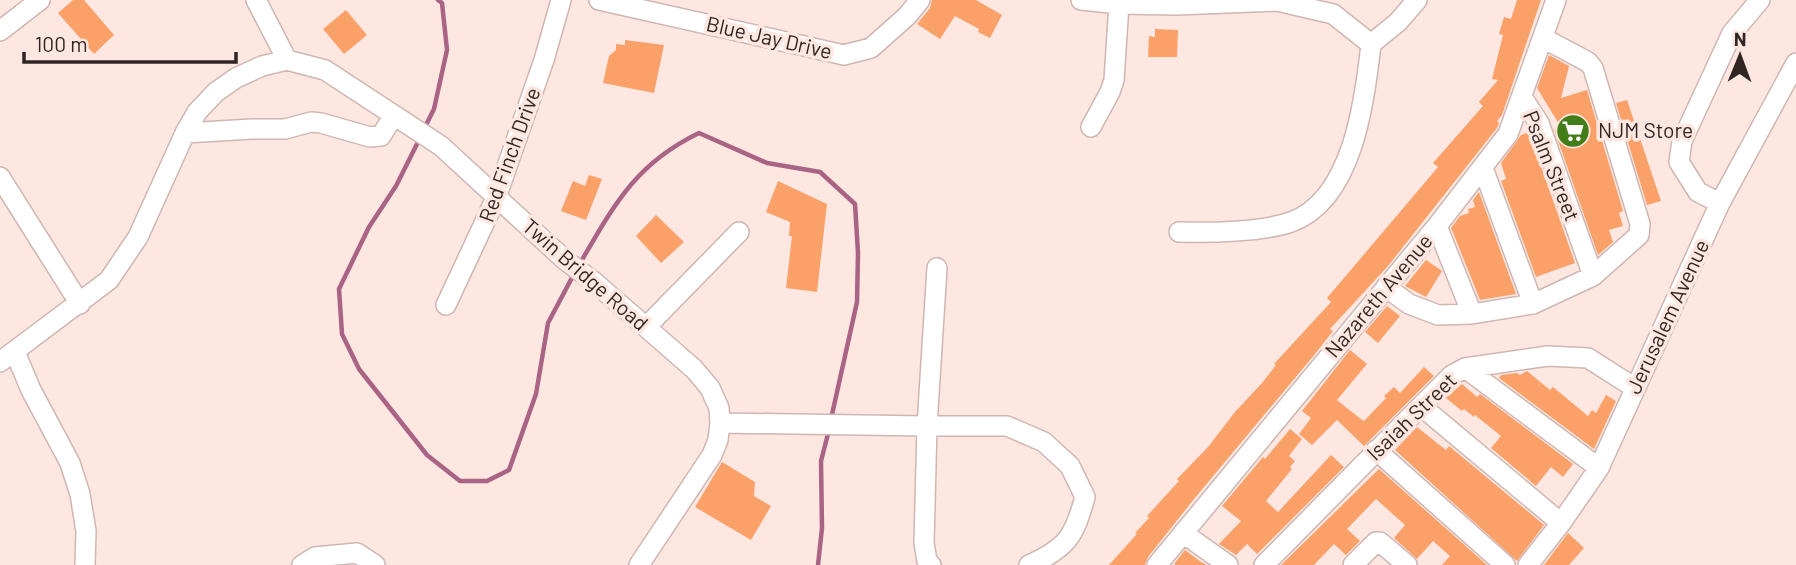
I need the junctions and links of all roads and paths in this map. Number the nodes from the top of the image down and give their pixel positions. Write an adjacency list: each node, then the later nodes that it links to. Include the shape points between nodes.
1 (40, 0): 11 (street)
2 (256, 0): 14 (street)
3 (561, 0): 22 (street, Red Finch Drive)
4 (599, 0): 5 (street, Blue Jay Drive, via 844,55 871,48)
5 (920, 0)
6 (1081, 0): 10 (street)
7 (1417, 0): 13 (street)
8 (1556, 0): 12 (street, Nazareth Avenue)
9 (1760, 0): 23 (street, via 1732,33 1682,141 1679,162 1698,192)
10 (1119, 4): 13 (street, via 1277,1 1334,14); 18 (street, via 1114,80)
11 (0, 31)
12 (1543, 38): 16 (street, Nazareth Avenue); 28 (street, via 1593,68 1640,224 1639,234)
13 (1371, 44): 26 (street, via 1360,122 1345,164 1321,203 1292,221 1210,233)
14 (288, 60): 17 (street, Twin Bridge Road, via 325,70); 19 (street, via 262,66 216,92)
15 (1796, 63): 23 (street, Jerusalem Avenue)
16 (1522, 97): 20 (street, Nazareth Avenue, via 1508,134); 28 (street, Psalm Street, via 1539,123)
17 (397, 117): 19 (street, via 381,136 370,137 311,122 278,130); 22 (street, Twin Bridge Road, via 441,146)
18 (1091, 127)
19 (184, 133): 30 (street, via 138,237 109,281)
20 (1483, 168): 24 (street, Nazareth Avenue); 31 (street)
21 (0, 177): 30 (street)
22 (496, 198): 32 (street, Red Finch Drive); 34 (street, Twin Bridge Road)
23 (1720, 203): 37 (street, Jerusalem Avenue)
24 (1437, 226): 29 (street, Nazareth Avenue); 33 (street)
25 (739, 232): 34 (street)
26 (1179, 232)
27 (937, 268): 40 (street)
28 (1593, 276): 31 (street)
29 (1386, 287): 33 (street, via 1409,304 1438,316); 44 (street, Nazareth Avenue)
30 (80, 304): 35 (street)
31 (1533, 304): 33 (street)
32 (446, 305)
33 (1472, 314)
34 (646, 327): 39 (street, Twin Bridge Road, via 710,388)
35 (7, 357): 45 (street, via 31,390 70,463 86,531)
36 (1465, 368): 37 (street, Isaiah Street, via 1548,356 1588,358); 38 (street, Isaiah Street); 42 (street)
37 (1635, 388): 42 (street, Jerusalem Avenue)
38 (1420, 406): 41 (street, Isaiah Street); 43 (street)
39 (720, 423): 40 (street); 48 (street, via 712,455)
40 (926, 426): 49 (street, via 924,543); 50 (street, via 1007,426 1044,442 1070,466 1085,497 1076,528 1054,554)
41 (1376, 450): 53 (street, Isaiah Street); 56 (street)
42 (1599, 468): 43 (street, Jerusalem Avenue)
43 (1561, 523): 57 (street, Jerusalem Avenue)
44 (1183, 533): 51 (street, Nazareth Avenue); 52 (street)
45 (85, 565)
46 (302, 565): 47 (street, via 315,557 357,553)
47 (375, 565)
48 (639, 565)
49 (931, 565)
50 (1029, 565)
51 (1157, 565)
52 (1228, 565)
53 (1264, 565)
54 (1353, 565): 55 (street, via 1376,542)
55 (1407, 565)
56 (1505, 565)
57 (1528, 565)

